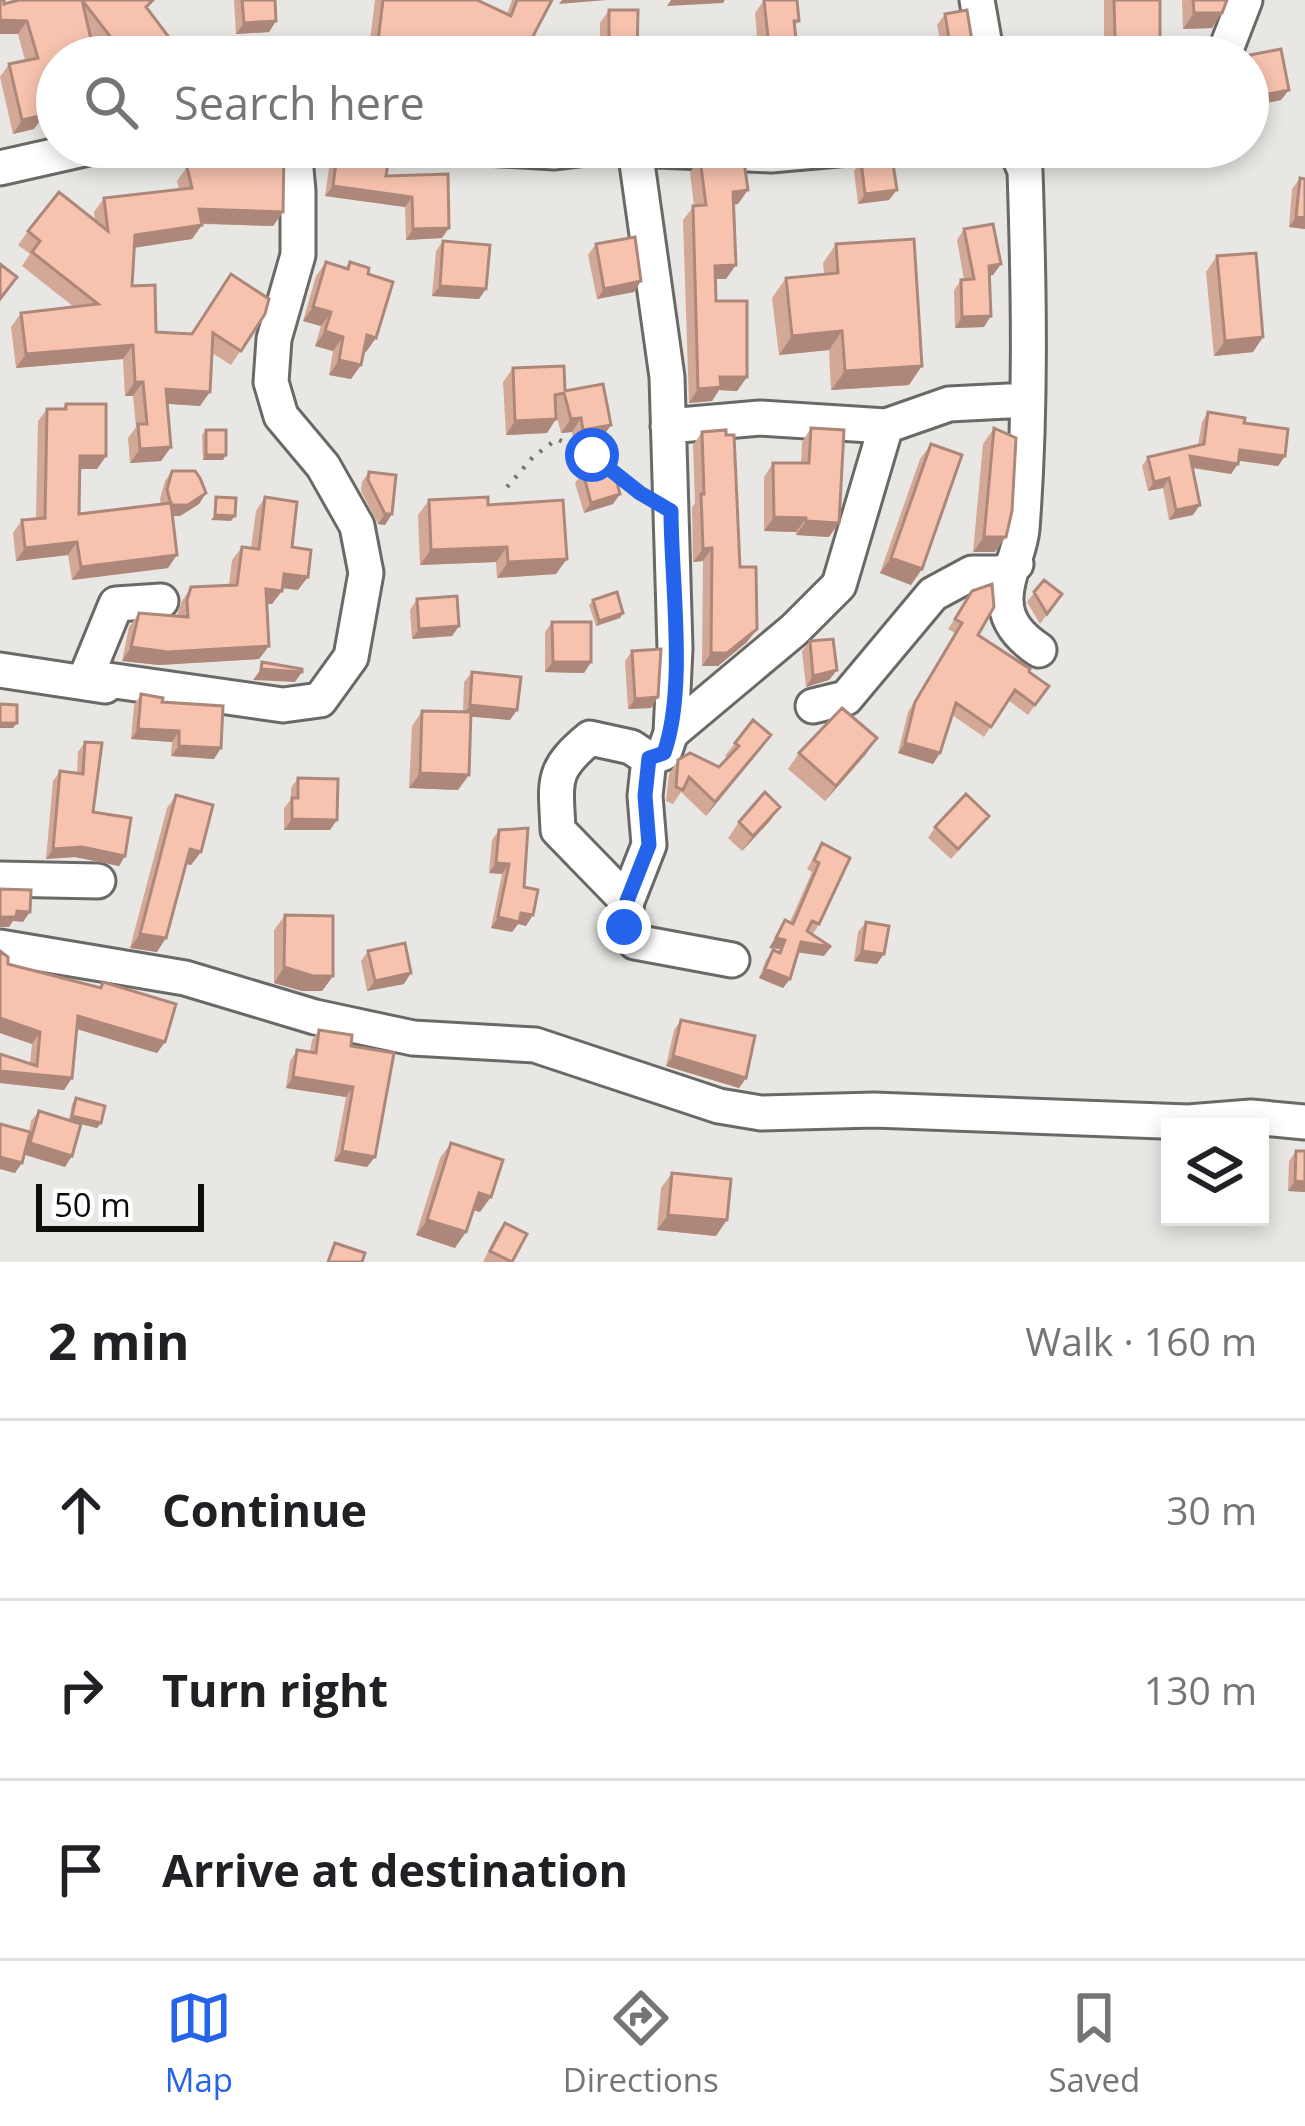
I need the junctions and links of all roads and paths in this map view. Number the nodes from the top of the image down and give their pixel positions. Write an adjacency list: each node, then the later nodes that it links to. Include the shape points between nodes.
1 (977, 0): 3 (street)
2 (1245, 0): 4 (street)
3 (983, 36)
4 (1231, 36)
5 (36, 160): 6 (street)
6 (0, 168)
7 (296, 168): 19 (street, via 298,255 274,339 271,382 281,416 323,466 357,526 366,573 351,657 320,700 283,705)
8 (627, 168): 12 (street, via 667,377)
9 (1024, 168): 10 (street)
10 (1026, 400): 11 (street, via 950,404); 15 (street)
11 (886, 425): 12 (street, via 760,418); 21 (street, via 839,585)
12 (668, 426): 14 (street)
13 (507, 488): 14 (path, via 556,440 592,455)
14 (671, 511): 21 (street, via 675,649)
15 (1016, 564): 17 (street, via 1005,597 1009,620); 20 (street, via 1002,573 972,573 933,594 846,698)
16 (160, 601): 19 (street, via 116,604)
17 (1039, 650)
18 (0, 670): 19 (street)
19 (96, 683)
20 (813, 706)
21 (660, 746): 24 (street, via 645,796 649,845); 24 (street, via 590,738 558,775 558,830)
22 (0, 879): 23 (street)
23 (98, 881)
24 (627, 901): 26 (street, via 624,927 635,942)
25 (0, 947): 27 (street, via 185,978 413,1038 535,1045 761,1113)
26 (732, 961)
27 (1305, 1122)

